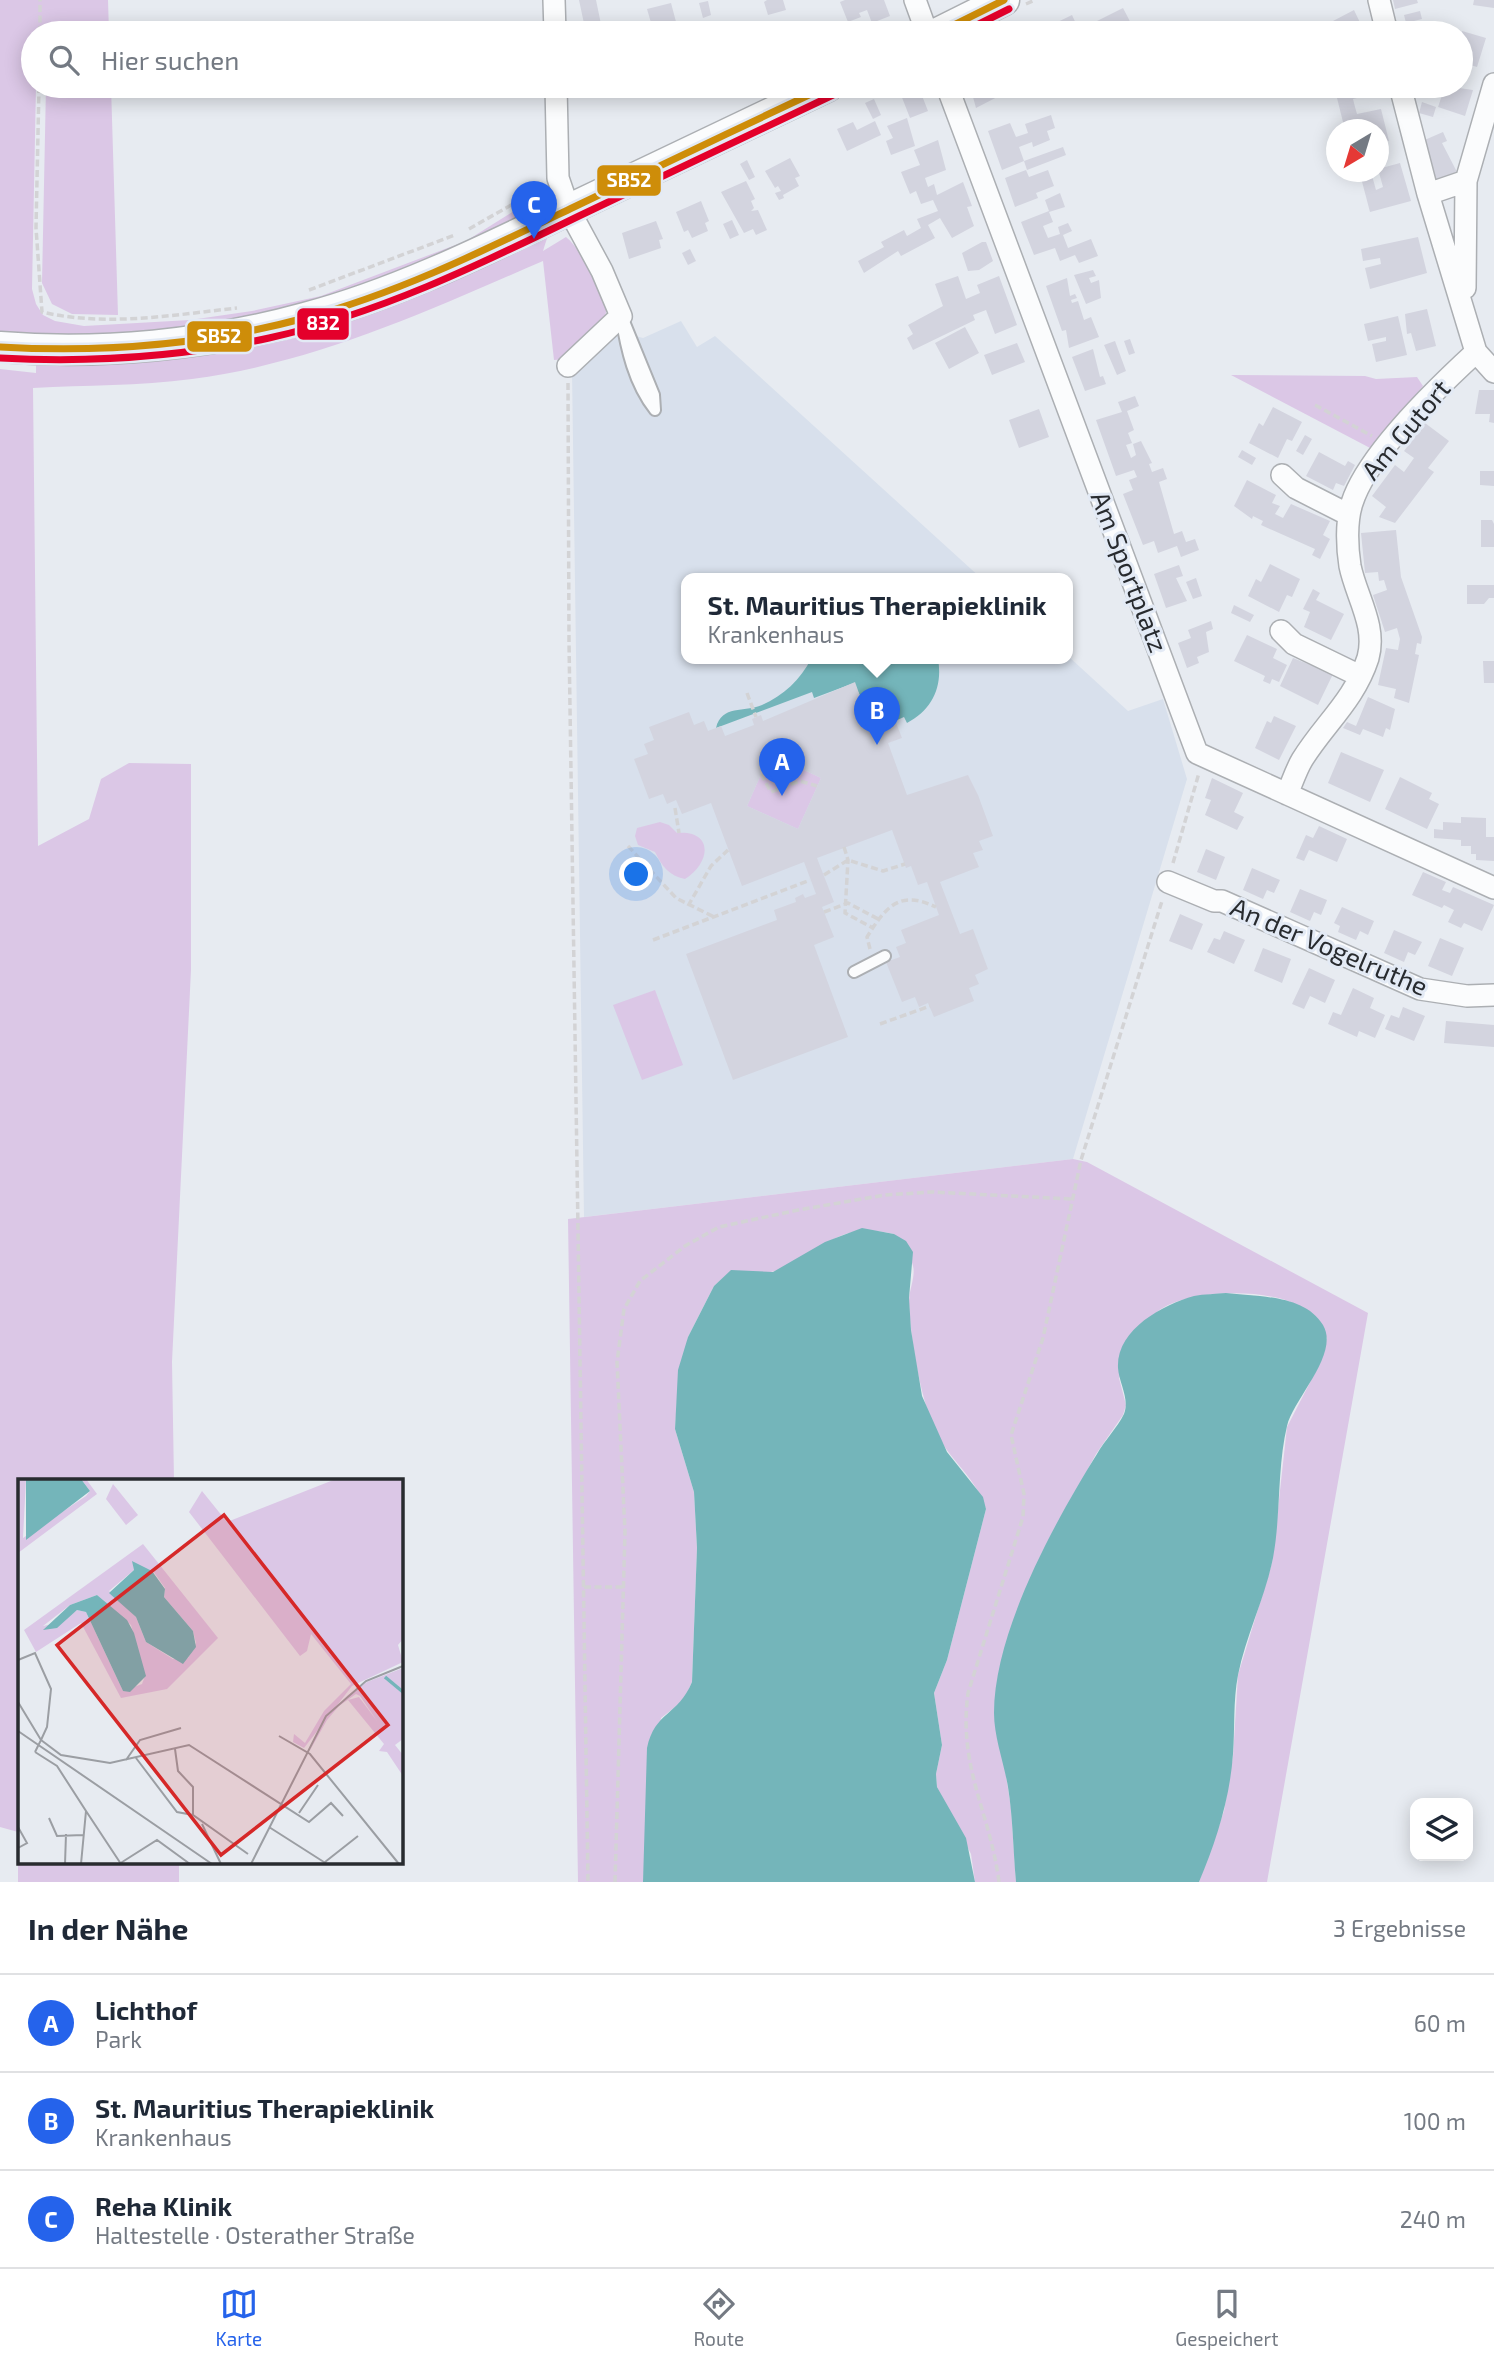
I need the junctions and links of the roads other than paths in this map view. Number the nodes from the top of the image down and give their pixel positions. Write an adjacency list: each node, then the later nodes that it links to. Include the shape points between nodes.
1 (554, 0): 5 (street)
2 (915, 0): 6 (street)
3 (1004, 0): 7 (main road)
4 (1379, 0): 8 (street)
5 (555, 21)
6 (923, 21)
7 (962, 21)
8 (1384, 21)
9 (1494, 84): 14 (street)
10 (556, 98): 16 (street, via 558,178)
11 (803, 98): 16 (main road)
12 (951, 98): 27 (street, Am Sportplatz, via 1196,753)
13 (1403, 98): 15 (street)
14 (1466, 181): 15 (street); 17 (street)
15 (1428, 194): 17 (street)
16 (569, 210): 18 (street); 19 (main road, via 399,288 306,318 169,344 49,351)
17 (1465, 308): 20 (street)
18 (621, 316): 18 (lane, via 625,343 655,410 654,395); 21 (street)
19 (0, 347)
20 (1476, 352): 22 (street); 24 (street, Am Gutort, via 1389,445 1362,481)
21 (568, 366)
22 (1494, 372)
23 (1282, 475): 24 (street, via 1296,488)
24 (1349, 515): 26 (street, Am Gutort, via 1350,563 1371,643)
25 (1281, 632): 26 (street, via 1294,644)
26 (1360, 676): 27 (street, Am Gutort, via 1303,759)
27 (1287, 794): 29 (street)
28 (1168, 882): 32 (street, An der Vogelruthe, via 1222,901 1420,989)
29 (1494, 888)
30 (880, 958): 31 (lane)
31 (854, 972)
32 (1494, 995)

